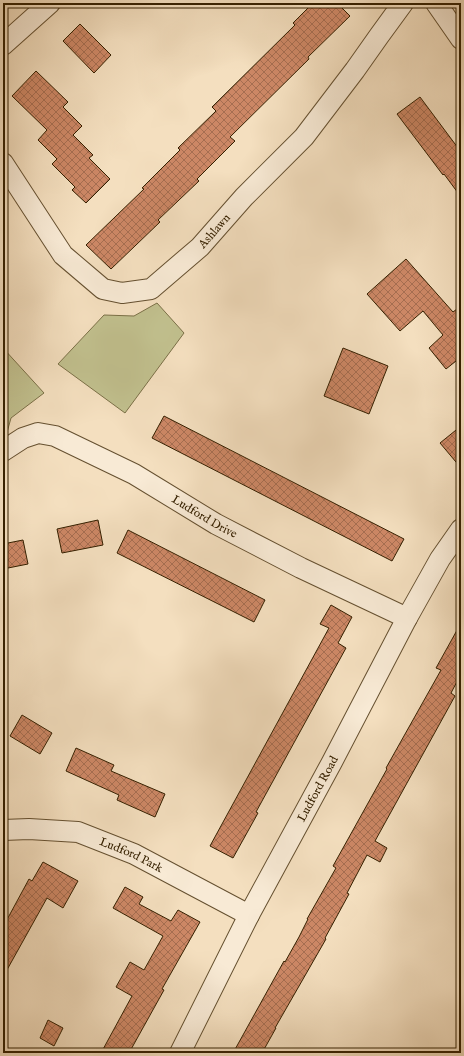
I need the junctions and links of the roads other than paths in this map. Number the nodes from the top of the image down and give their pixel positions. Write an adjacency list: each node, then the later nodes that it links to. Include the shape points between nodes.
1 (50, 3): 5 (street)
2 (403, 3): 6 (street, Ashlawn, via 356,70 304,137 244,197 200,247 151,289 122,293 103,288 63,255)
3 (436, 3): 4 (street)
4 (461, 39)
5 (3, 45)
6 (3, 163)
7 (3, 451): 9 (street, Ludford Drive, via 23,438 38,433 55,436 134,474 230,531 300,568)
8 (461, 529): 9 (street, Ludford Road, via 440,559)
9 (407, 618): 11 (street, Ludford Road)
10 (3, 830): 11 (street, Ludford Park, via 78,832 134,854)
11 (249, 915): 12 (street, Ludford Road)
12 (180, 1053)

